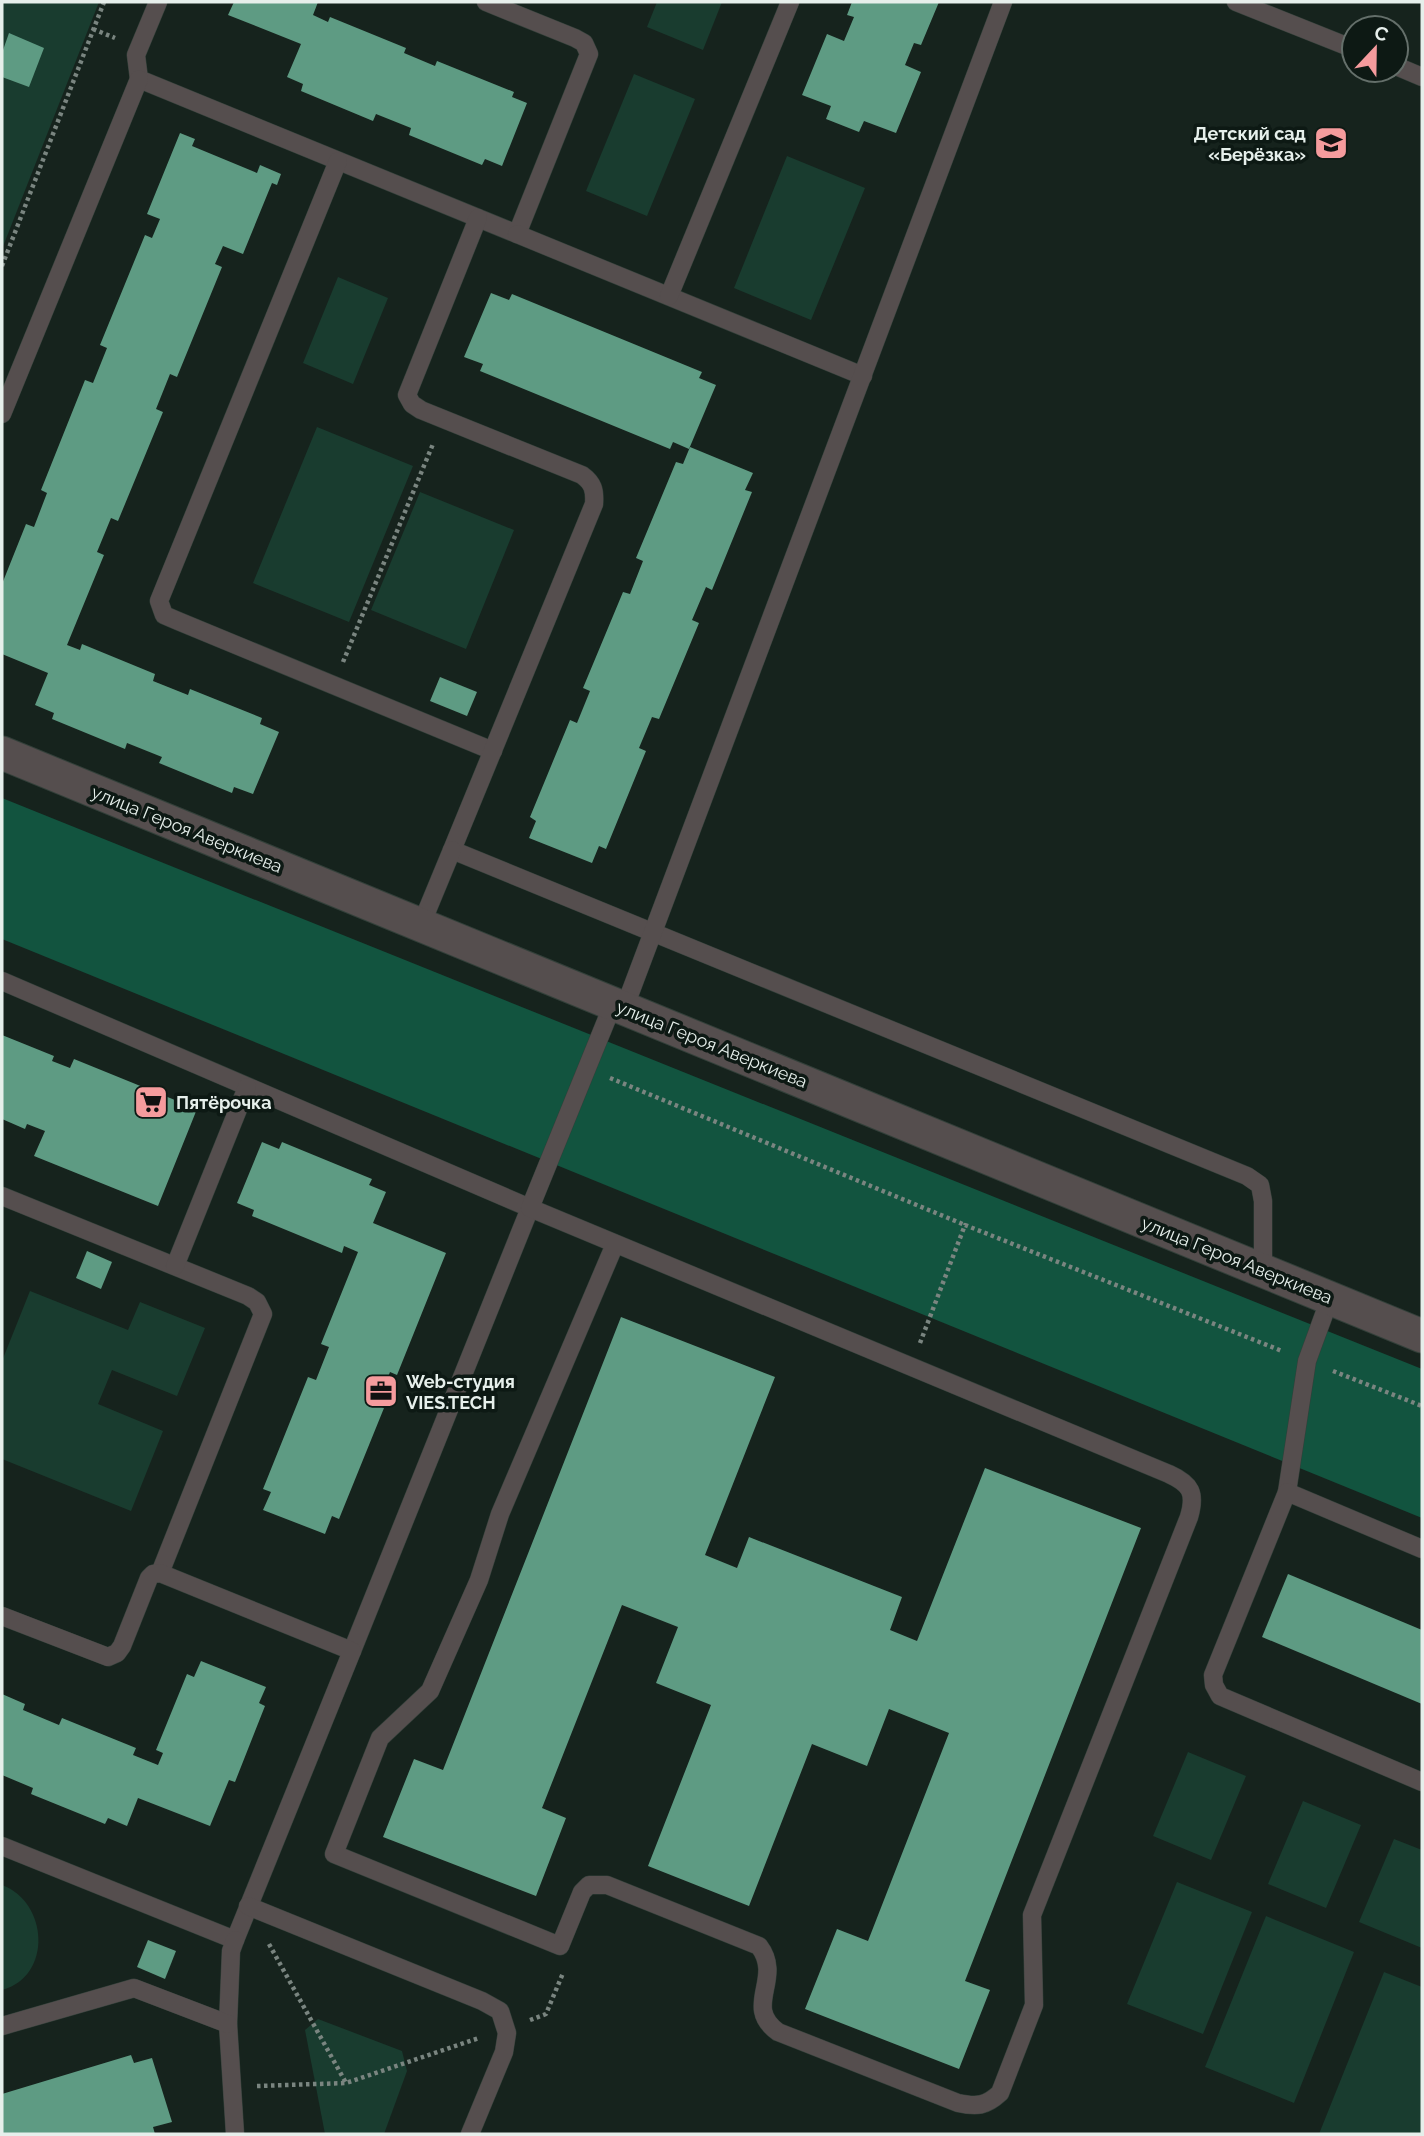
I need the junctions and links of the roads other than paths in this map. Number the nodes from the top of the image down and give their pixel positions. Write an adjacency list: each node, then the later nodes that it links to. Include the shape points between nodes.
1 (158, 2): 7 (lane, via 136,54)
2 (486, 2): 10 (lane, via 575,38 589,54)
3 (790, 2): 11 (lane)
4 (1003, 2): 12 (lane)
5 (1236, 2): 6 (lane)
6 (1340, 43)
7 (139, 79): 8 (lane); 13 (lane)
8 (338, 161): 9 (lane); 14 (lane, via 159,601 164,615)
9 (478, 218): 10 (lane); 14 (lane, via 407,395 412,404 443,419 582,475 595,493)
10 (517, 234): 11 (lane)
11 (669, 296): 12 (lane)
12 (863, 376): 18 (lane)
13 (2, 414)
14 (493, 751): 16 (lane)
15 (2, 753): 17 (street, улица Героя Аверкиева)
16 (452, 850): 17 (lane); 18 (lane)
17 (421, 925): 20 (street, улица Героя Аверкиева)
18 (655, 933): 20 (lane); 26 (lane, via 1247,1176 1260,1185 1263,1200)
19 (2, 981): 21 (lane)
20 (619, 1006): 23 (lane, via 587,1068); 26 (street, улица Героя Аверкиева)
21 (247, 1087): 23 (lane); 25 (lane)
22 (2, 1196): 25 (lane)
23 (530, 1208): 24 (lane); 33 (lane)
24 (615, 1244): 24 (lane, via 430,1690 380,1738 334,1854 560,1945 582,1892 589,1885 607,1885 759,1946 769,1972 760,2007 778,2032 958,2103 975,2107 989,2103 1000,2093 1034,2005 1032,1915 1189,1517 1193,1491 1170,1474)
25 (175, 1266): 31 (lane, via 248,1296 263,1314)
26 (1263, 1270): 27 (street, улица Героя Аверкиева)
27 (1330, 1298): 28 (street, улица Героя Аверкиева); 29 (lane, via 1307,1361)
28 (1422, 1336)
29 (1287, 1492): 30 (lane); 34 (lane, via 1216,1663 1214,1685 1220,1696 1234,1703)
30 (1422, 1549)
31 (160, 1573): 32 (lane, via 149,1578 121,1646 107,1657); 33 (lane)
32 (2, 1616)
33 (352, 1651): 36 (lane)
34 (1422, 1782)
35 (2, 1846): 37 (lane)
36 (248, 1906): 37 (lane); 41 (lane, via 500,2011 506,2029 504,2052)
37 (235, 1940): 38 (lane, via 230,1951)
38 (228, 2024): 39 (lane, via 134,1988); 40 (lane)
39 (2, 2026)
40 (235, 2134)
41 (470, 2134)

